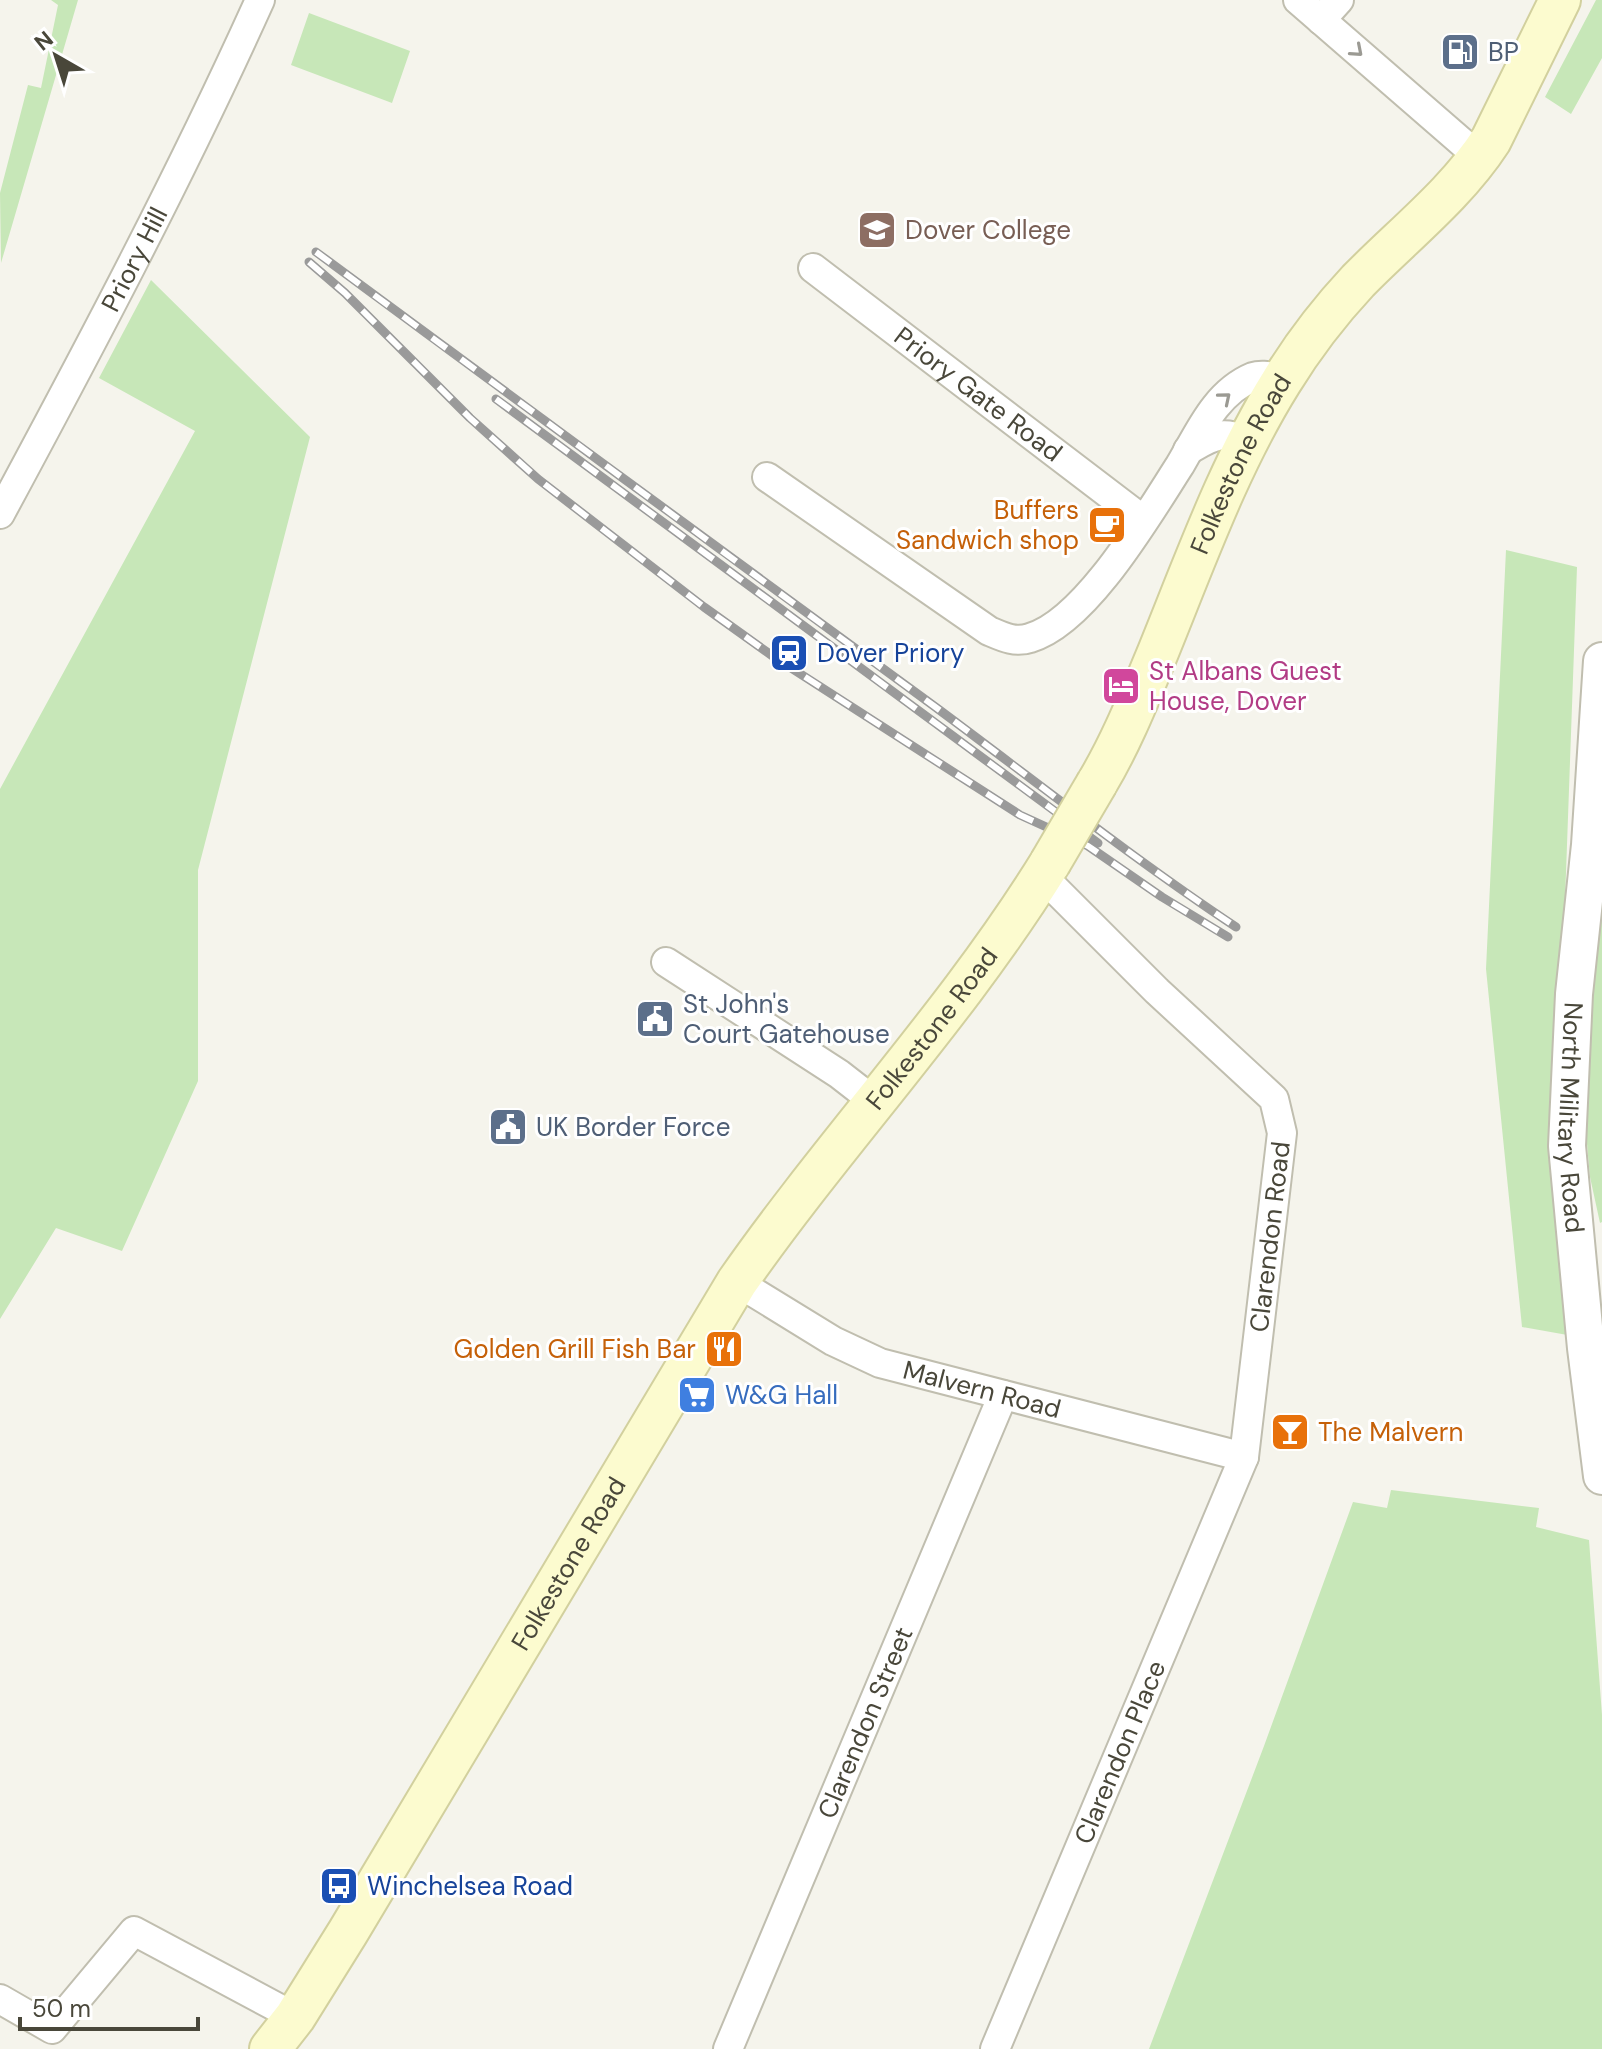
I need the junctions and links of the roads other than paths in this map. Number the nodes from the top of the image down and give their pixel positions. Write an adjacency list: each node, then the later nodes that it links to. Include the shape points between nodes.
1 (260, 0): 11 (street, Priory Hill, via 103,323)
2 (1298, 0): 4 (street)
3 (1560, 0): 5 (main road, Folkestone Road)
4 (1330, 10): 5 (street, one-way to 5)
5 (1480, 158): 7 (main road, Folkestone Road, via 1357,282)
6 (813, 268): 12 (street, Priory Gate Road)
7 (1283, 378): 8 (main road, Folkestone Road); 9 (street, one-way to 7, via 1215,406 1250,378)
8 (1246, 440): 9 (street, via 1218,434); 14 (main road, Folkestone Road, bridge, via 1128,726)
9 (1188, 450): 12 (street)
10 (767, 477): 12 (street, via 989,631 1011,640 1041,634 1075,608)
11 (0, 514)
12 (1143, 520)
13 (1602, 661): 20 (street, North Military Road, via 1567,1146)
14 (1046, 869): 16 (main road, Folkestone Road, via 970,982); 19 (street, Clarendon Road, via 1157,991 1274,1099 1282,1133)
15 (666, 962): 16 (street)
16 (875, 1102): 17 (main road, Folkestone Road)
17 (737, 1282): 18 (street, Malvern Road, via 833,1341 880,1363); 22 (main road, Folkestone Road)
18 (1003, 1395): 19 (street, Malvern Road); 24 (street, Clarendon Street)
19 (1244, 1457): 25 (street, Clarendon Place)
20 (1602, 1476)
21 (0, 1999): 22 (street, via 52,2029 134,1931)
22 (295, 2017): 23 (main road, Folkestone Road)
23 (270, 2049)
24 (728, 2049)
25 (995, 2049)

